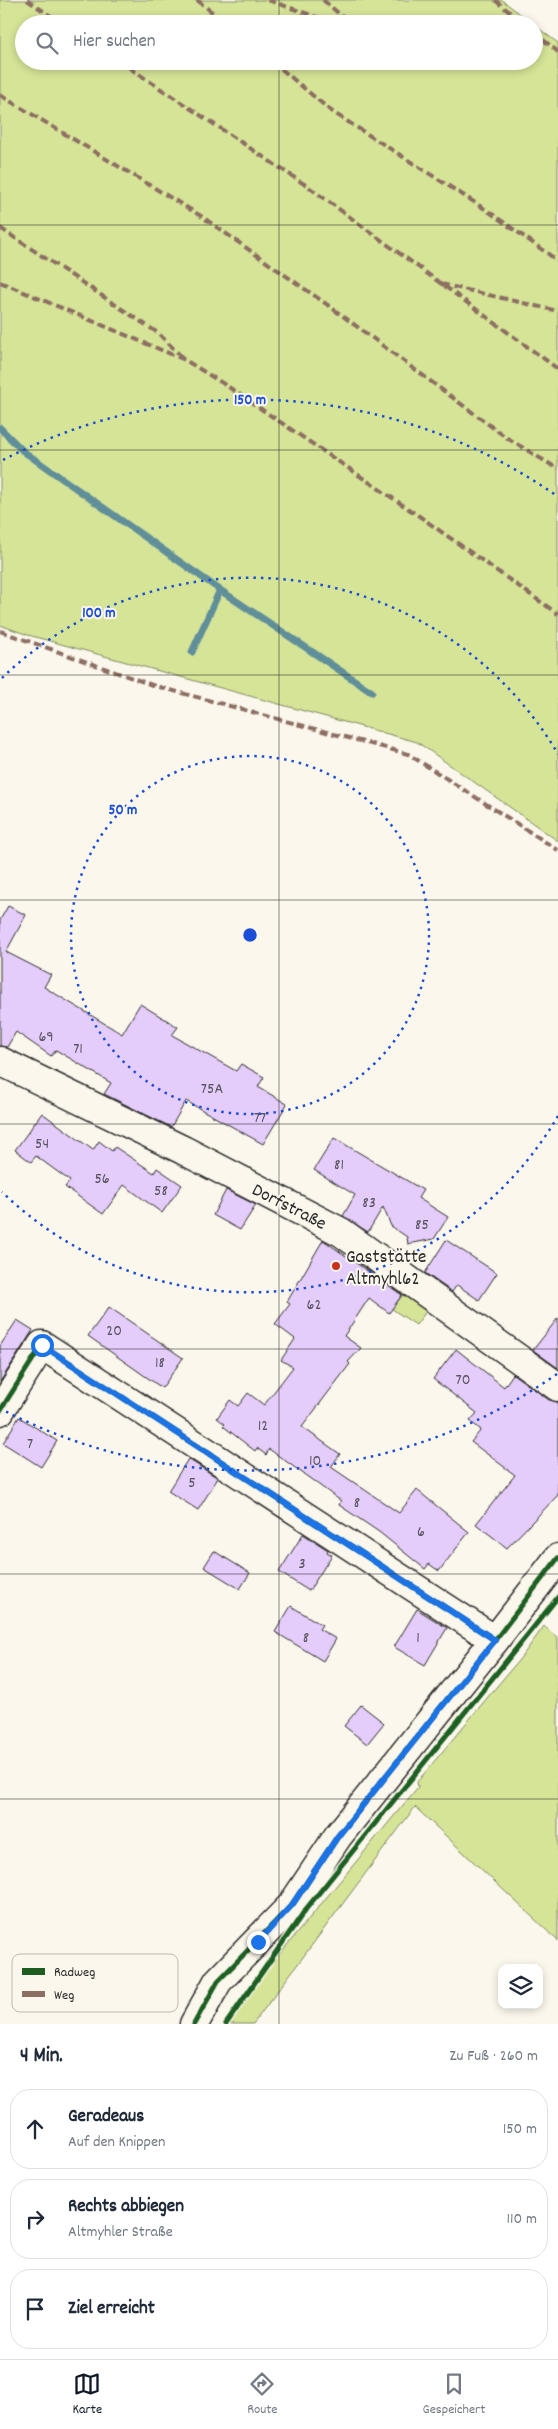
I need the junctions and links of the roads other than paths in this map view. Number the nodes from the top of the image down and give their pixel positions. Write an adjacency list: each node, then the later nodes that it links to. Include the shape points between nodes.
1 (0, 1061): 2 (street, Dorfstraße, via 341,1232)
2 (558, 1387)
3 (0, 1411): 5 (street, via 42,1345)
4 (558, 1558): 5 (street)
5 (495, 1640): 6 (street, via 338,1836 292,1905 218,1981)
6 (194, 2024)

